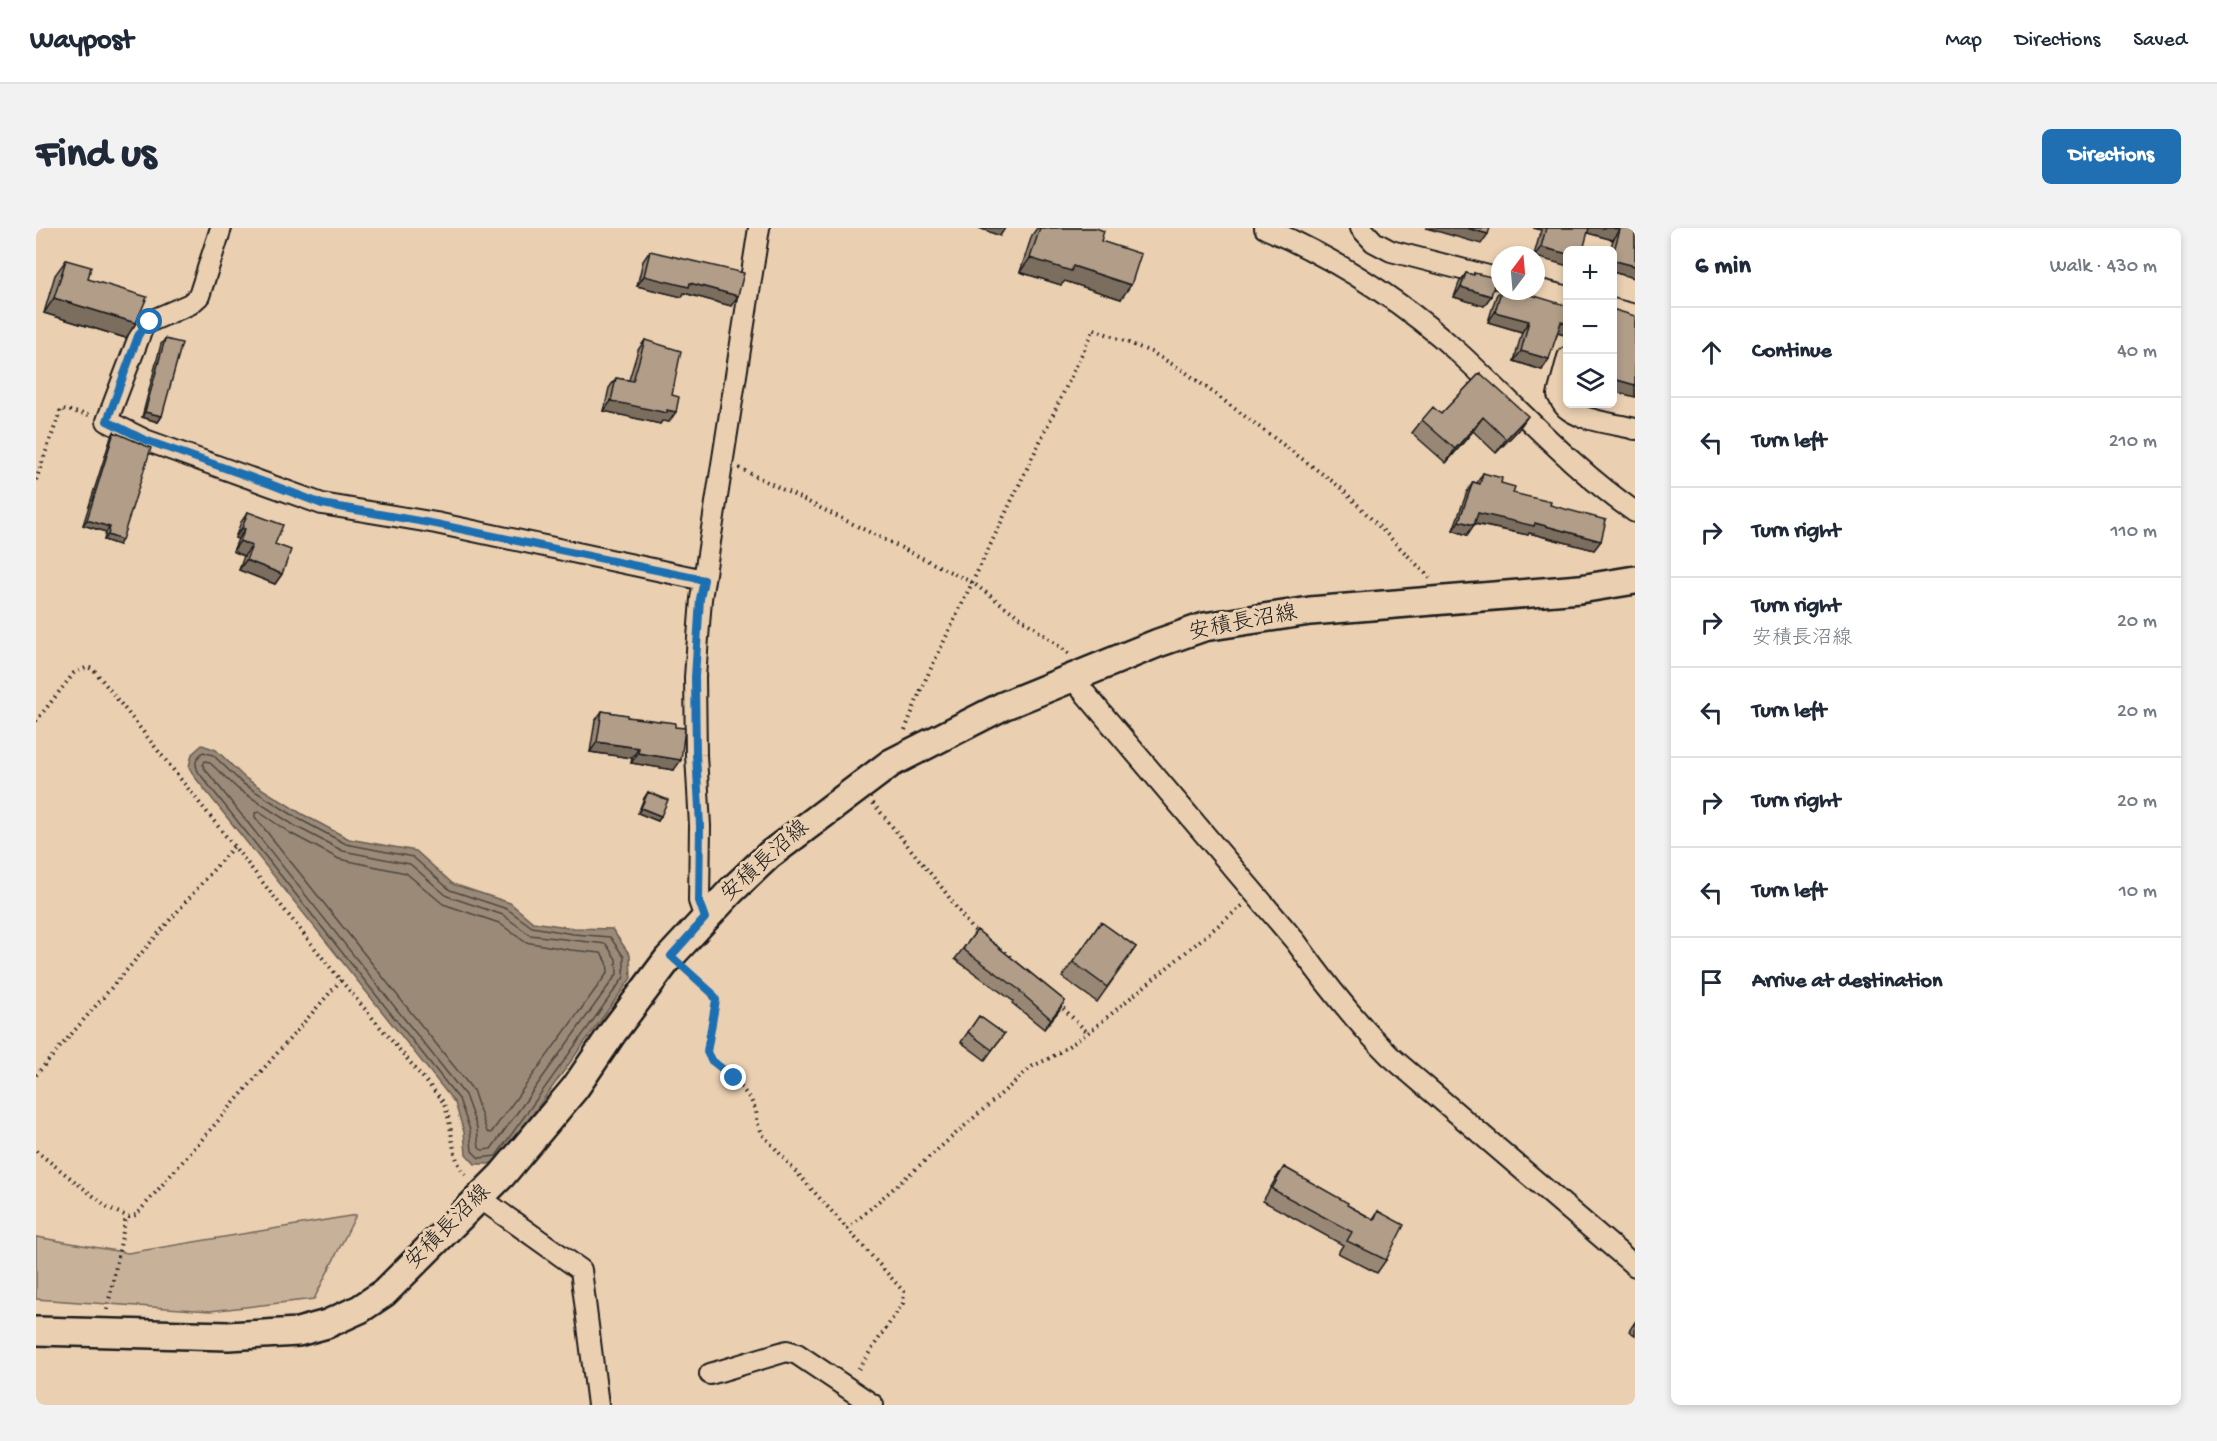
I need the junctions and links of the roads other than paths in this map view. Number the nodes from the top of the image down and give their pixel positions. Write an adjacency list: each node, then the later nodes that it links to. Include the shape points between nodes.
1 (221, 228): 15 (street, via 199,296 190,304 146,323 142,329 107,421 145,440 322,504)
2 (759, 228): 15 (street)
3 (1265, 228): 14 (street, via 1320,254 1419,318 1527,420)
4 (1361, 228): 5 (street, via 1374,242 1391,251)
5 (1491, 277)
6 (1545, 291): 7 (street)
7 (1563, 296)
8 (1617, 310): 9 (street)
9 (1635, 315)
10 (1563, 376): 11 (street, via 1558,395)
11 (1563, 405)
12 (1567, 408): 13 (street, via 1578,415)
13 (1635, 429)
14 (1635, 512)
15 (704, 580): 18 (street, via 695,677 699,901)
16 (1635, 580): 17 (main road, 安積長沼線, via 1580,589 1310,611 1204,627)
17 (1081, 675): 18 (main road, 安積長沼線, via 1003,706 891,763 769,855); 20 (street, via 1360,1025 1390,1056)
18 (705, 918): 19 (main road, 安積長沼線, via 671,956 575,1088)
19 (483, 1195): 21 (main road, 安積長沼線, via 384,1293 360,1310 327,1324 298,1332 228,1336); 23 (street, via 581,1270)
20 (1635, 1266)
21 (36, 1331)
22 (710, 1374): 24 (street, via 787,1351)
23 (598, 1405)
24 (873, 1405)

